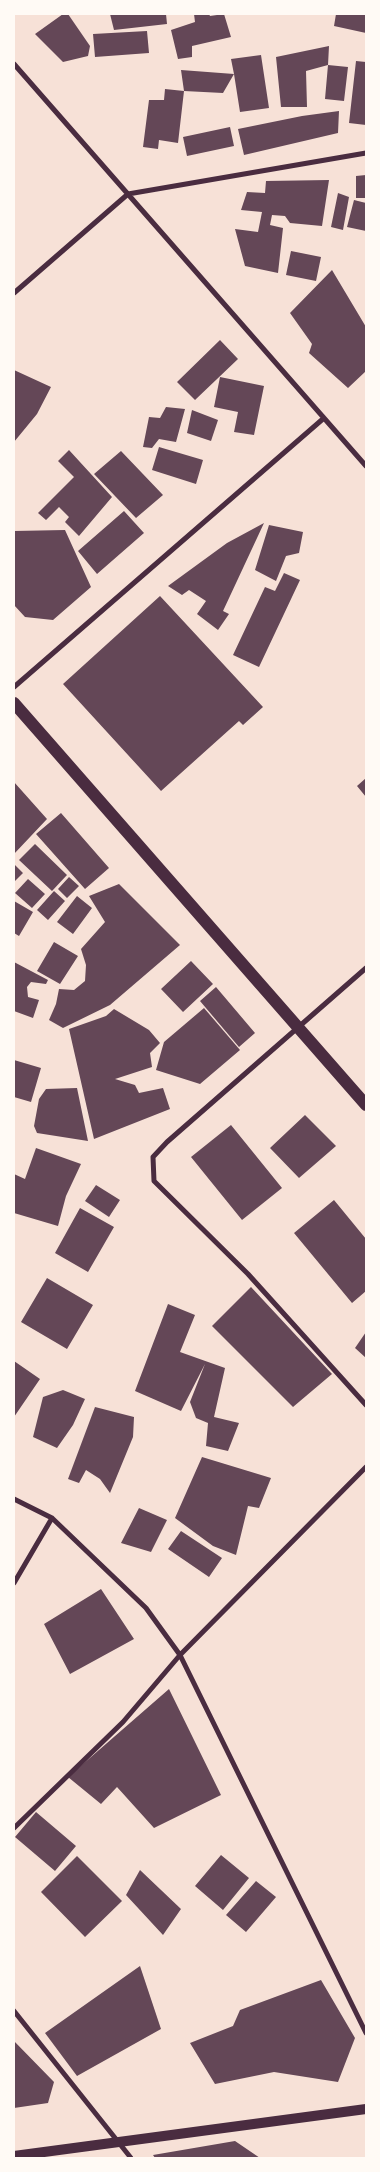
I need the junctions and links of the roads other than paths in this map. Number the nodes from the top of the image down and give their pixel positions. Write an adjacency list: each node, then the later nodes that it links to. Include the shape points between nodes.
1 (14, 64): 3 (street)
2 (366, 153): 3 (street)
3 (128, 194): 4 (street); 5 (street)
4 (14, 293)
5 (324, 418): 6 (street); 7 (street)
6 (366, 466)
7 (14, 687)
8 (14, 703): 10 (main road)
9 (366, 968): 10 (street)
10 (300, 1026): 11 (main road); 12 (street, via 167,1142 153,1157 154,1182 248,1274)
11 (366, 1104)
12 (366, 1405)
13 (366, 1467): 17 (street)
14 (14, 1499): 15 (street)
15 (52, 1518): 16 (street); 17 (street, via 146,1608)
16 (14, 1584)
17 (180, 1655): 18 (street, via 123,1722); 20 (street)
18 (14, 1828)
19 (14, 2011): 22 (street)
20 (366, 2033)
21 (366, 2109): 22 (main road)
22 (118, 2142): 23 (main road); 24 (street)
23 (14, 2156)
24 (131, 2158)

